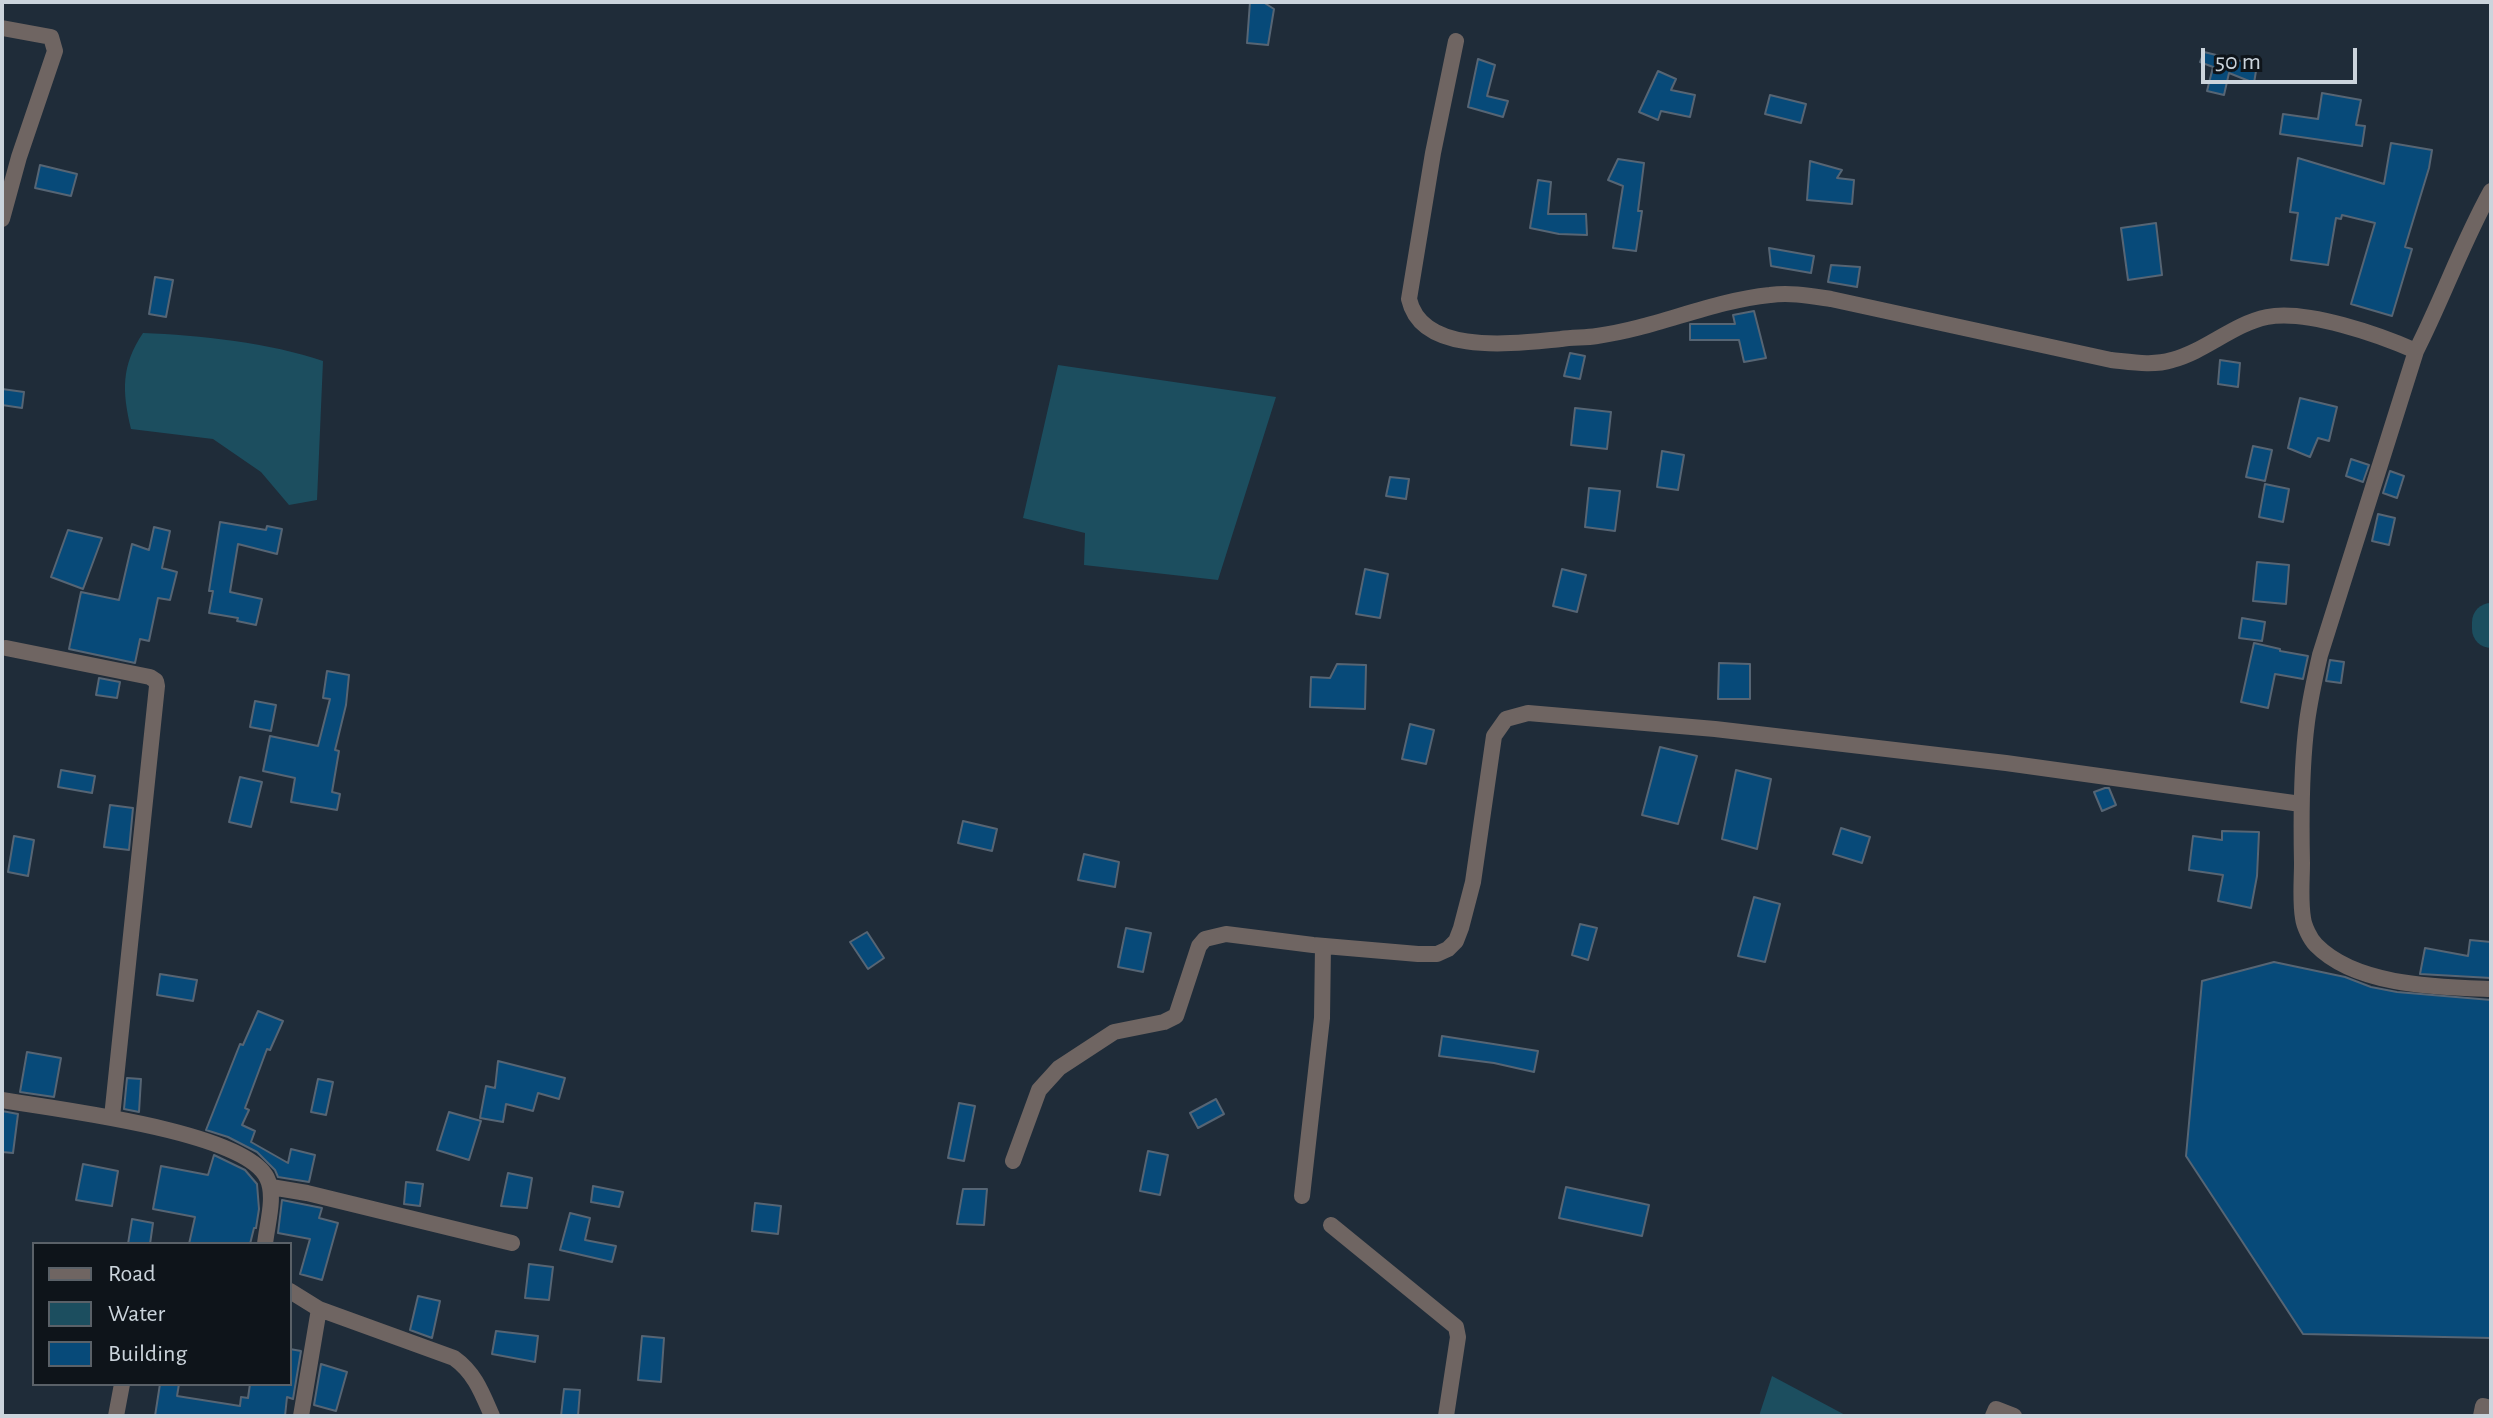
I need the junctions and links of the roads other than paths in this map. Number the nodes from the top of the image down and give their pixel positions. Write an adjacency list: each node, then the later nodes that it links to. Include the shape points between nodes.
1 (2, 28): 4 (street, via 51,37 55,51)
2 (1456, 41): 5 (street, via 1409,299 1419,322 1455,339 1488,344 1598,336 1740,300 1785,294 2147,364 2171,361 2269,316 2321,320)
3 (2491, 191): 5 (street)
4 (2, 219)
5 (2416, 351): 7 (street, via 2320,655 2307,723)
6 (6, 648): 11 (street, via 156,681)
7 (2301, 804): 8 (street, via 1715,729 1528,713 1506,719 1494,736 1473,882 1456,941 1437,954); 9 (street, via 2303,920 2314,943 2334,960 2366,973 2404,982)
8 (1323, 946): 12 (street, via 1226,934 1205,939 1176,1016 1114,1032 1059,1068 1039,1090); 14 (street, via 1322,1018)
9 (2491, 989)
10 (2, 1100): 11 (street)
11 (112, 1117): 13 (street, via 244,1155 258,1164)
12 (1013, 1161)
13 (271, 1187): 16 (street); 17 (street)
14 (1302, 1196)
15 (1331, 1225): 25 (street, via 1456,1327)
16 (265, 1242)
17 (512, 1243)
18 (292, 1292): 19 (street)
19 (319, 1309): 23 (street); 24 (street, via 454,1358 477,1381)
20 (122, 1386): 22 (street)
21 (2491, 1408): 28 (street, via 2483,1406)
22 (116, 1416)
23 (301, 1416)
24 (492, 1416)
25 (1446, 1416)
26 (1993, 1416): 27 (street, via 1996,1409)
27 (2014, 1416)
28 (2481, 1416)

